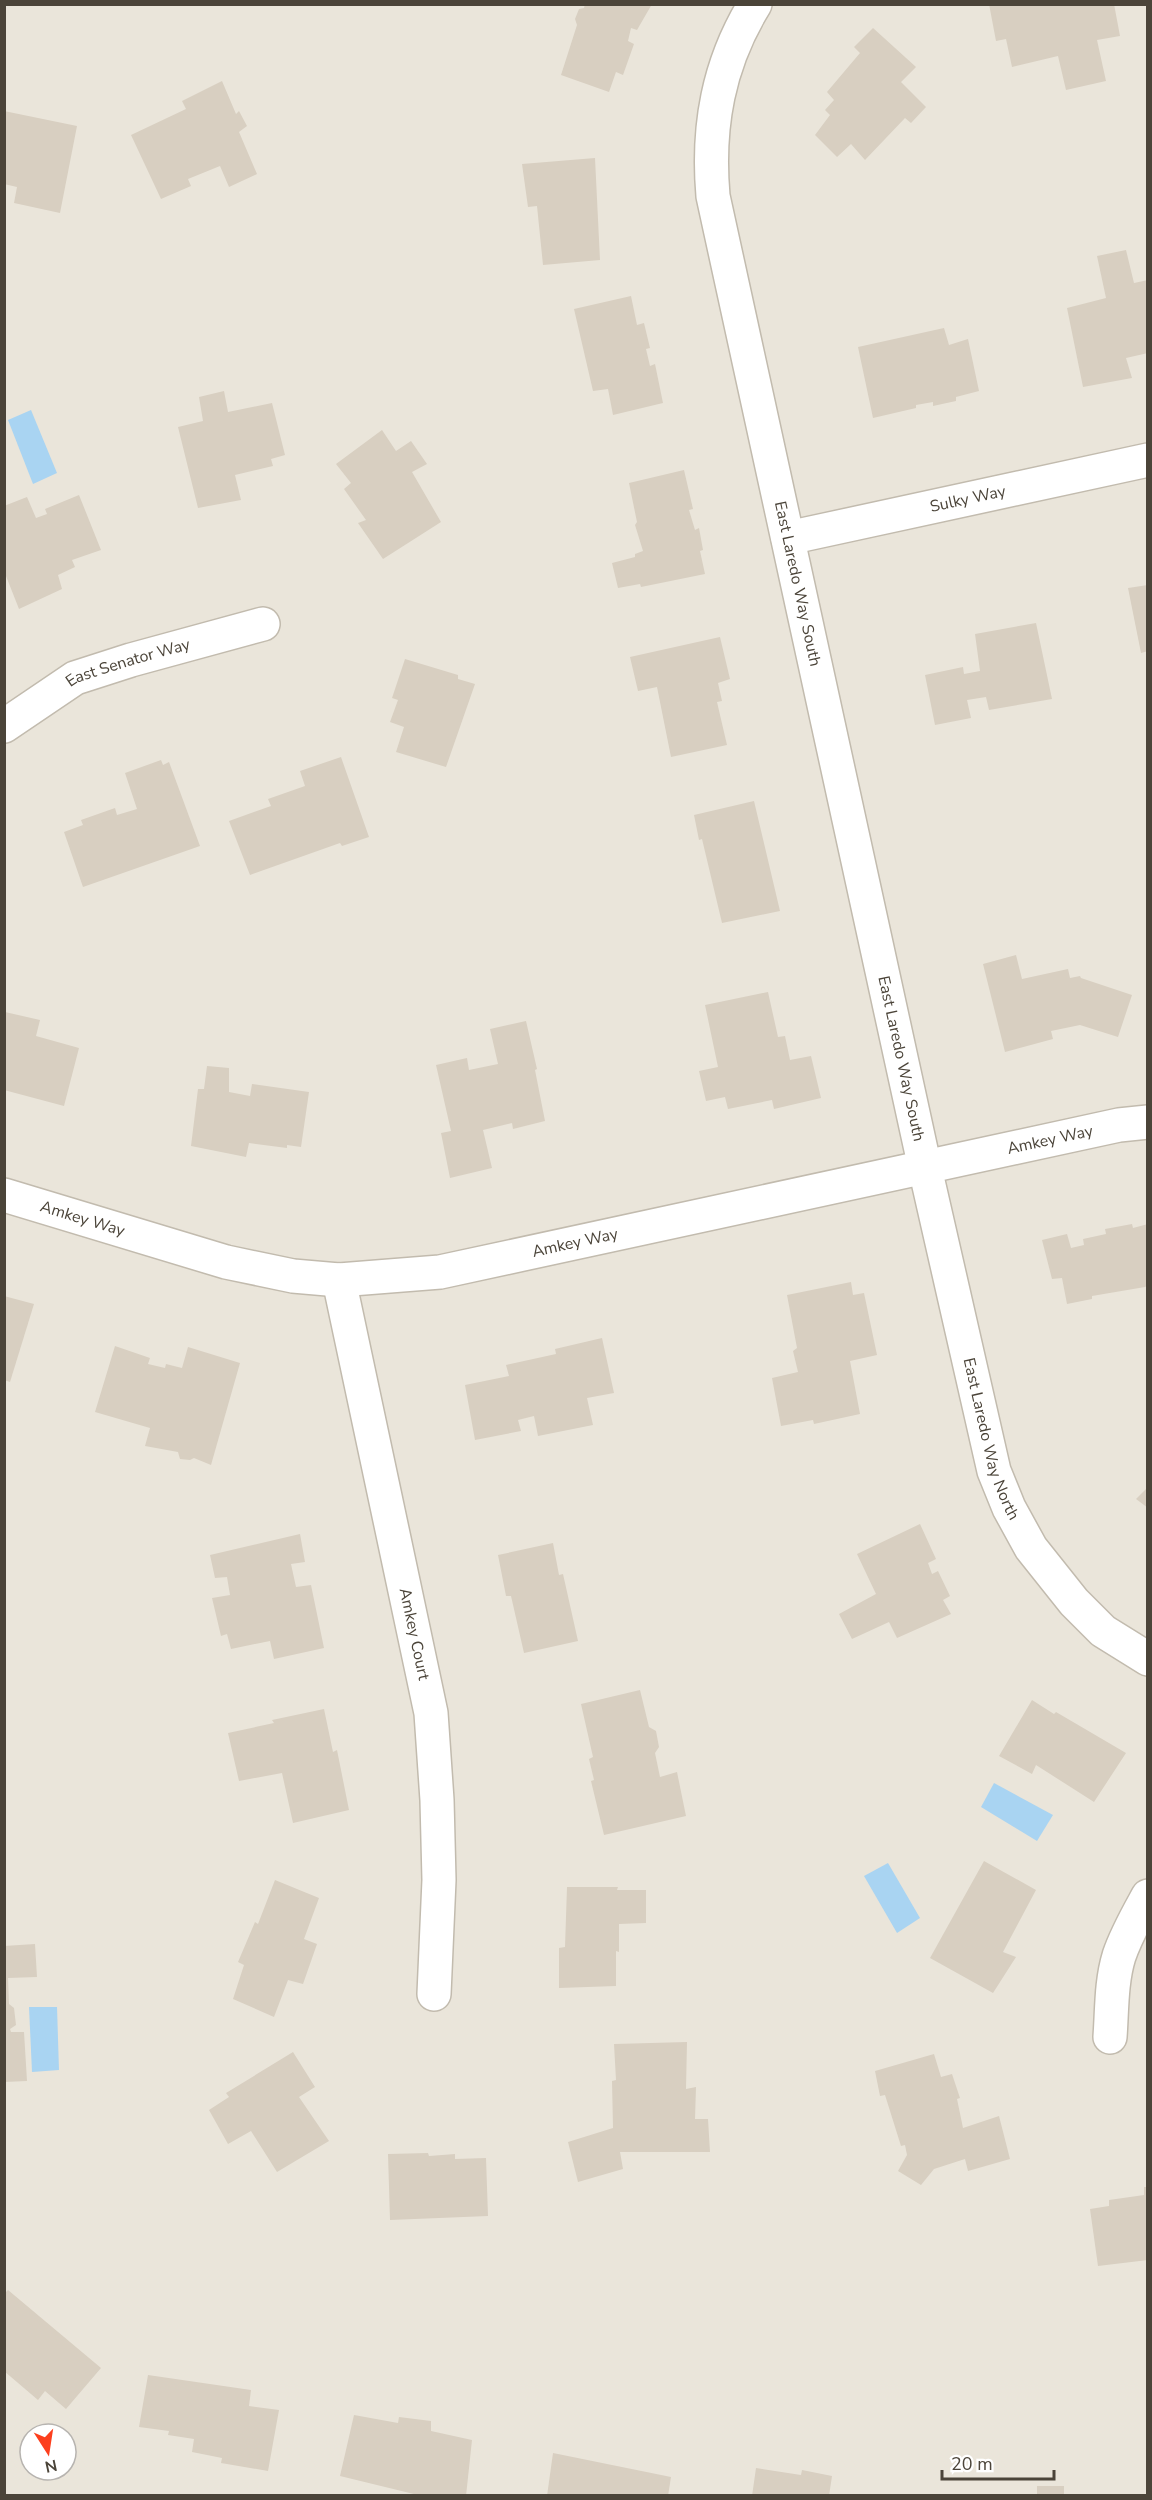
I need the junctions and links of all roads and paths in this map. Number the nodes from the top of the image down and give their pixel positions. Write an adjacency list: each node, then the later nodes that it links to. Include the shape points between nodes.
1 (755, 4): 3 (street, East Laredo Way South, via 729,54 714,111 710,160 713,196)
2 (1148, 460): 3 (street, Sulky Way)
3 (788, 538): 7 (street, East Laredo Way South)
4 (263, 624): 5 (street, East Senator Way, via 75,678)
5 (4, 726)
6 (1148, 1122): 7 (street, Amkey Way)
7 (925, 1168): 9 (street, Amkey Way, via 440,1272); 10 (street, East Laredo Way North, via 994,1471 1009,1508 1031,1548 1074,1602 1103,1631)
8 (4, 1195): 9 (street, Amkey Way, via 226,1262 293,1276)
9 (339, 1280): 12 (street, Amkey Court, via 431,1713 439,1880)
10 (1148, 1659)
11 (1148, 1896): 13 (street, via 1118,1958)
12 (434, 1994)
13 (1110, 2037)

